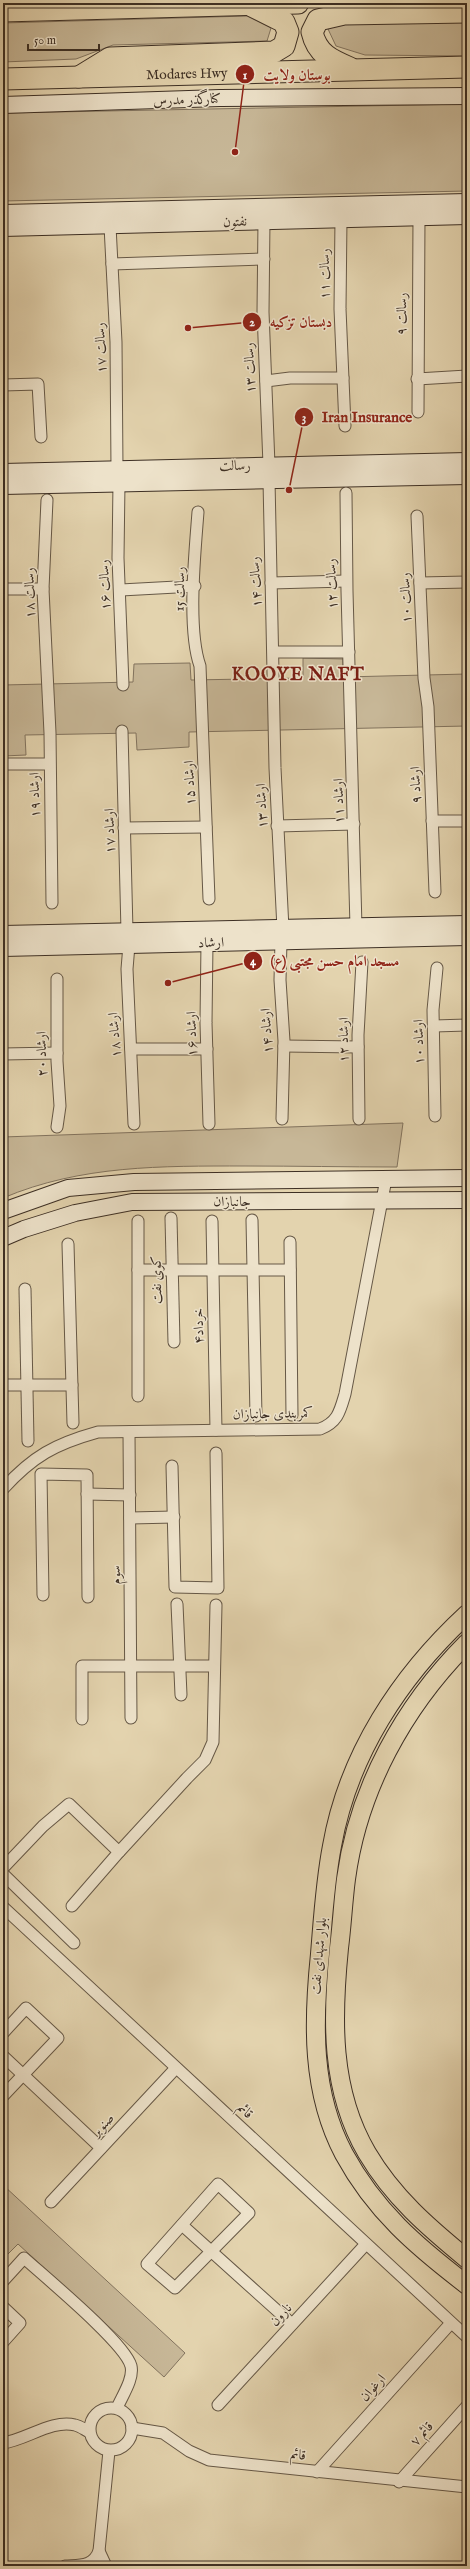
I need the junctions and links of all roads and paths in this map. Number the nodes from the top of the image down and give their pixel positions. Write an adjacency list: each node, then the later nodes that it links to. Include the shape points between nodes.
1 (298, 3): 2 (highway)
2 (248, 4): 3 (highway); 7 (highway, via 284,22 288,32 284,46 274,52 110,58)
3 (3, 11)
4 (467, 12): 6 (highway, via 344,14 318,20 312,32 319,50 326,58)
5 (467, 67): 6 (highway, Modares Hwy)
6 (354, 70): 7 (highway, Modares Hwy)
7 (78, 77): 8 (highway, Modares Hwy)
8 (3, 79)
9 (467, 96): 10 (street, کنارگذر مدرس, via 220,98)
10 (3, 105)
11 (460, 209): 13 (street, نفتون); 14 (street, نفتون)
12 (3, 212): 13 (street, نفتون)
13 (193, 216): 16 (street, نفتون); 17 (street, نفتون)
14 (419, 217): 15 (street, نفتون); 23 (street, رسالت ۹)
15 (341, 219): 16 (street, نفتون); 22 (street, رسالت ۱۱, via 340,309)
16 (264, 221): 19 (street, رسالت ۱۳)
17 (110, 226): 18 (street, نفتون); 20 (street, رسالت ۱۷)
18 (3, 228)
19 (264, 259): 20 (street); 24 (street, رسالت ۱۳)
20 (112, 264): 32 (street, رسالت ۱۷)
21 (467, 376): 23 (street)
22 (343, 378): 24 (street, via 290,378); 27 (street, رسالت ۱۱)
23 (417, 379): 26 (street, رسالت ۹)
24 (266, 381): 31 (street, رسالت ۱۳)
25 (3, 385): 28 (street, via 38,384)
26 (418, 412)
27 (345, 426)
28 (41, 437)
29 (467, 461): 31 (street, رسالت)
30 (3, 472): 34 (street, رسالت)
31 (269, 473): 32 (street, رسالت); 33 (street, رسالت); 42 (street, رسالت ۱۴)
32 (118, 476): 34 (street, رسالت); 47 (street, رسالت ۱۶, via 118,558)
33 (467, 476)
34 (96, 477): 35 (street, رسالت)
35 (3, 486)
36 (346, 492): 40 (street, رسالت ۱۲)
37 (48, 500): 46 (street, رسالت ۱۸)
38 (198, 512): 44 (street, رسالت 15)
39 (417, 516): 43 (street, رسالت ۱۰)
40 (346, 581): 42 (street); 49 (street, رسالت ۱۲)
41 (467, 582): 43 (street)
42 (271, 583): 48 (street, رسالت ۱۴)
43 (420, 583): 52 (street, رسالت ۱۰)
44 (195, 586): 47 (street); 50 (street, رسالت 15, via 195,651)
45 (3, 589): 46 (street)
46 (43, 589): 55 (street, رسالت ۱۸)
47 (121, 590): 54 (street, رسالت ۱۶)
48 (274, 652): 49 (street); 53 (street, رسالت ۱۴)
49 (348, 652): 51 (street, رسالت ۱۲)
50 (200, 666): 63 (street, ارشاد ۱۵)
51 (349, 674): 61 (street, ارشاد ۱۱)
52 (424, 678): 59 (street, ارشاد ۹, via 428,707)
53 (275, 682): 62 (street, ارشاد ۱۳)
54 (123, 685)
55 (48, 686): 58 (street, ارشاد ۱۹)
56 (122, 731): 64 (street, ارشاد ۱۷)
57 (3, 764): 58 (street)
58 (49, 764): 67 (street, ارشاد ۱۹)
59 (432, 821): 60 (street); 65 (street, ارشاد ۹)
60 (467, 822)
61 (354, 824): 62 (street); 69 (street, ارشاد ۱۱)
62 (278, 826): 72 (street, ارشاد ۱۳)
63 (206, 827): 64 (street); 66 (street, ارشاد ۱۵)
64 (124, 828): 75 (street, ارشاد ۱۷)
65 (435, 892)
66 (210, 899)
67 (52, 903)
68 (467, 924): 69 (street, ارشاد)
69 (356, 927): 71 (street, ارشاد)
70 (3, 934): 75 (street, ارشاد)
71 (318, 934): 72 (street, ارشاد); 74 (street, ارشاد)
72 (282, 935): 73 (street, ارشاد); 76 (street, ارشاد); 83 (street, ارشاد ۱۴, via 280,980)
73 (169, 937): 75 (street, ارشاد); 76 (street, ارشاد)
74 (467, 937)
75 (128, 938): 77 (street, ارشاد); 85 (street, ارشاد ۱۸)
76 (208, 943): 86 (street, ارشاد ۱۶)
77 (3, 948)
78 (362, 962): 84 (street, ارشاد ۱۲)
79 (437, 968): 82 (street, ارشاد ۱۰)
80 (57, 979): 87 (street, ارشاد ۲۰)
81 (467, 1025): 82 (street)
82 (434, 1026): 89 (street, ارشاد ۱۰)
83 (284, 1046): 84 (street); 90 (street, ارشاد ۱۴)
84 (358, 1047): 91 (street, ارشاد ۱۲)
85 (131, 1049): 86 (street); 92 (street, ارشاد ۱۸)
86 (207, 1049): 93 (street, ارشاد ۱۶)
87 (57, 1053): 88 (street); 94 (street, ارشاد ۲۰, via 60,1106)
88 (3, 1054)
89 (435, 1116)
90 (282, 1119)
91 (359, 1119)
92 (134, 1124)
93 (209, 1124)
94 (57, 1127)
95 (467, 1178): 96 (street, جانبازان)
96 (386, 1179): 98 (street, کمربندی جانبازان); 99 (street, جانبازان, via 134,1182 68,1188)
97 (467, 1200): 98 (street, جانبازان)
98 (382, 1202): 104 (street, جانبازان, via 132,1202 74,1213); 121 (street, کمربندی جانبازان, via 339,1416 320,1428)
99 (3, 1211)
100 (171, 1218): 108 (street, کوی نفت)
101 (252, 1220): 110 (street)
102 (138, 1221): 107 (street)
103 (212, 1221): 109 (street, خرداد۴)
104 (3, 1238)
105 (290, 1242): 111 (street)
106 (68, 1244): 116 (street)
107 (138, 1270): 108 (street); 117 (street)
108 (172, 1270): 109 (street); 113 (street, کوی نفت)
109 (213, 1270): 110 (street); 121 (street, خرداد۴)
110 (253, 1270): 111 (street); 119 (street)
111 (290, 1270): 118 (street)
112 (25, 1289): 115 (street)
113 (174, 1342)
114 (3, 1385): 115 (street)
115 (27, 1385): 116 (street); 123 (street)
116 (72, 1385): 120 (street)
117 (138, 1396)
118 (292, 1415)
119 (256, 1416)
120 (73, 1423)
121 (216, 1430): 122 (street, کمربندی جانبازان)
122 (129, 1432): 126 (street, کمربندی جانبازان, via 98,1432 70,1440 39,1455); 128 (street, سوم)
123 (28, 1441)
124 (216, 1453): 129 (street, via 218,1588 175,1587)
125 (172, 1466): 129 (street)
126 (3, 1489)
127 (87, 1494): 128 (street); 131 (street, via 86,1475 41,1474); 132 (street)
128 (130, 1495): 130 (street, سوم)
129 (174, 1517): 130 (street)
130 (130, 1518): 137 (street, سوم)
131 (43, 1594)
132 (88, 1596)
133 (177, 1604): 138 (street)
134 (216, 1605): 139 (street)
135 (467, 1614): 161 (main road, بلوار شهدای نفت, via 404,1681 372,1732 350,1782 332,1845 326,1882 314,2024 316,2059 326,2109 344,2153 368,2192 390,2220 422,2251)
136 (467, 1643): 159 (main road, بلوار شهدای نفت, via 414,1704 387,1751 359,1820 346,1878 335,1990 334,2029 335,2051 343,2090 354,2126 366,2152 406,2207)
137 (131, 1664): 138 (street); 141 (street, via 82,1666); 142 (street, سوم)
138 (180, 1665): 139 (street); 140 (street)
139 (214, 1666): 143 (street, via 213,1742 206,1760)
140 (181, 1695)
141 (82, 1718)
142 (131, 1718)
143 (119, 1852): 144 (street, via 69,1804 43,1826); 146 (street)
144 (3, 1868)
145 (3, 1874): 148 (street)
146 (72, 1906)
147 (3, 1907): 151 (street, قائم)
148 (74, 1942)
149 (3, 2033): 152 (street, via 26,2008 58,2038)
150 (3, 2056): 152 (street)
151 (176, 2068): 154 (street, صنوبر); 157 (street, قائم)
152 (23, 2074): 153 (street); 154 (street)
153 (3, 2096)
154 (101, 2148): 155 (street, صنوبر)
155 (51, 2202)
156 (182, 2225): 158 (street); 158 (street, via 147,2264 175,2288); 158 (street, via 218,2184 249,2213)
157 (366, 2244): 163 (street, قائم); 164 (street, نارون)
158 (212, 2250): 164 (street)
159 (467, 2259)
160 (3, 2281): 169 (street, via 24,2258 120,2347 131,2366 130,2379)
161 (467, 2285)
162 (3, 2307): 166 (street, via 20,2323)
163 (452, 2323): 165 (street, قائم); 174 (street, ارغوان)
164 (292, 2324): 167 (street, نارون)
165 (467, 2338)
166 (3, 2342)
167 (218, 2405)
168 (467, 2406): 175 (street, قائم ۷)
169 (117, 2408): 170 (street, via 128,2416); 171 (street, via 110,2407 97,2412 89,2424)
170 (132, 2428): 173 (street, via 123,2447); 174 (street, قائم, via 162,2433 189,2451 209,2460)
171 (89, 2432): 172 (street, via 75,2425 60,2425 17,2441); 173 (street, via 96,2445)
172 (3, 2443)
173 (109, 2451): 177 (street)
174 (317, 2472): 175 (street, قائم)
175 (399, 2482): 176 (street, قائم)
176 (467, 2487)
177 (100, 2550): 178 (street, via 96,2558 87,2565); 179 (street)
178 (65, 2566)
179 (106, 2566)

